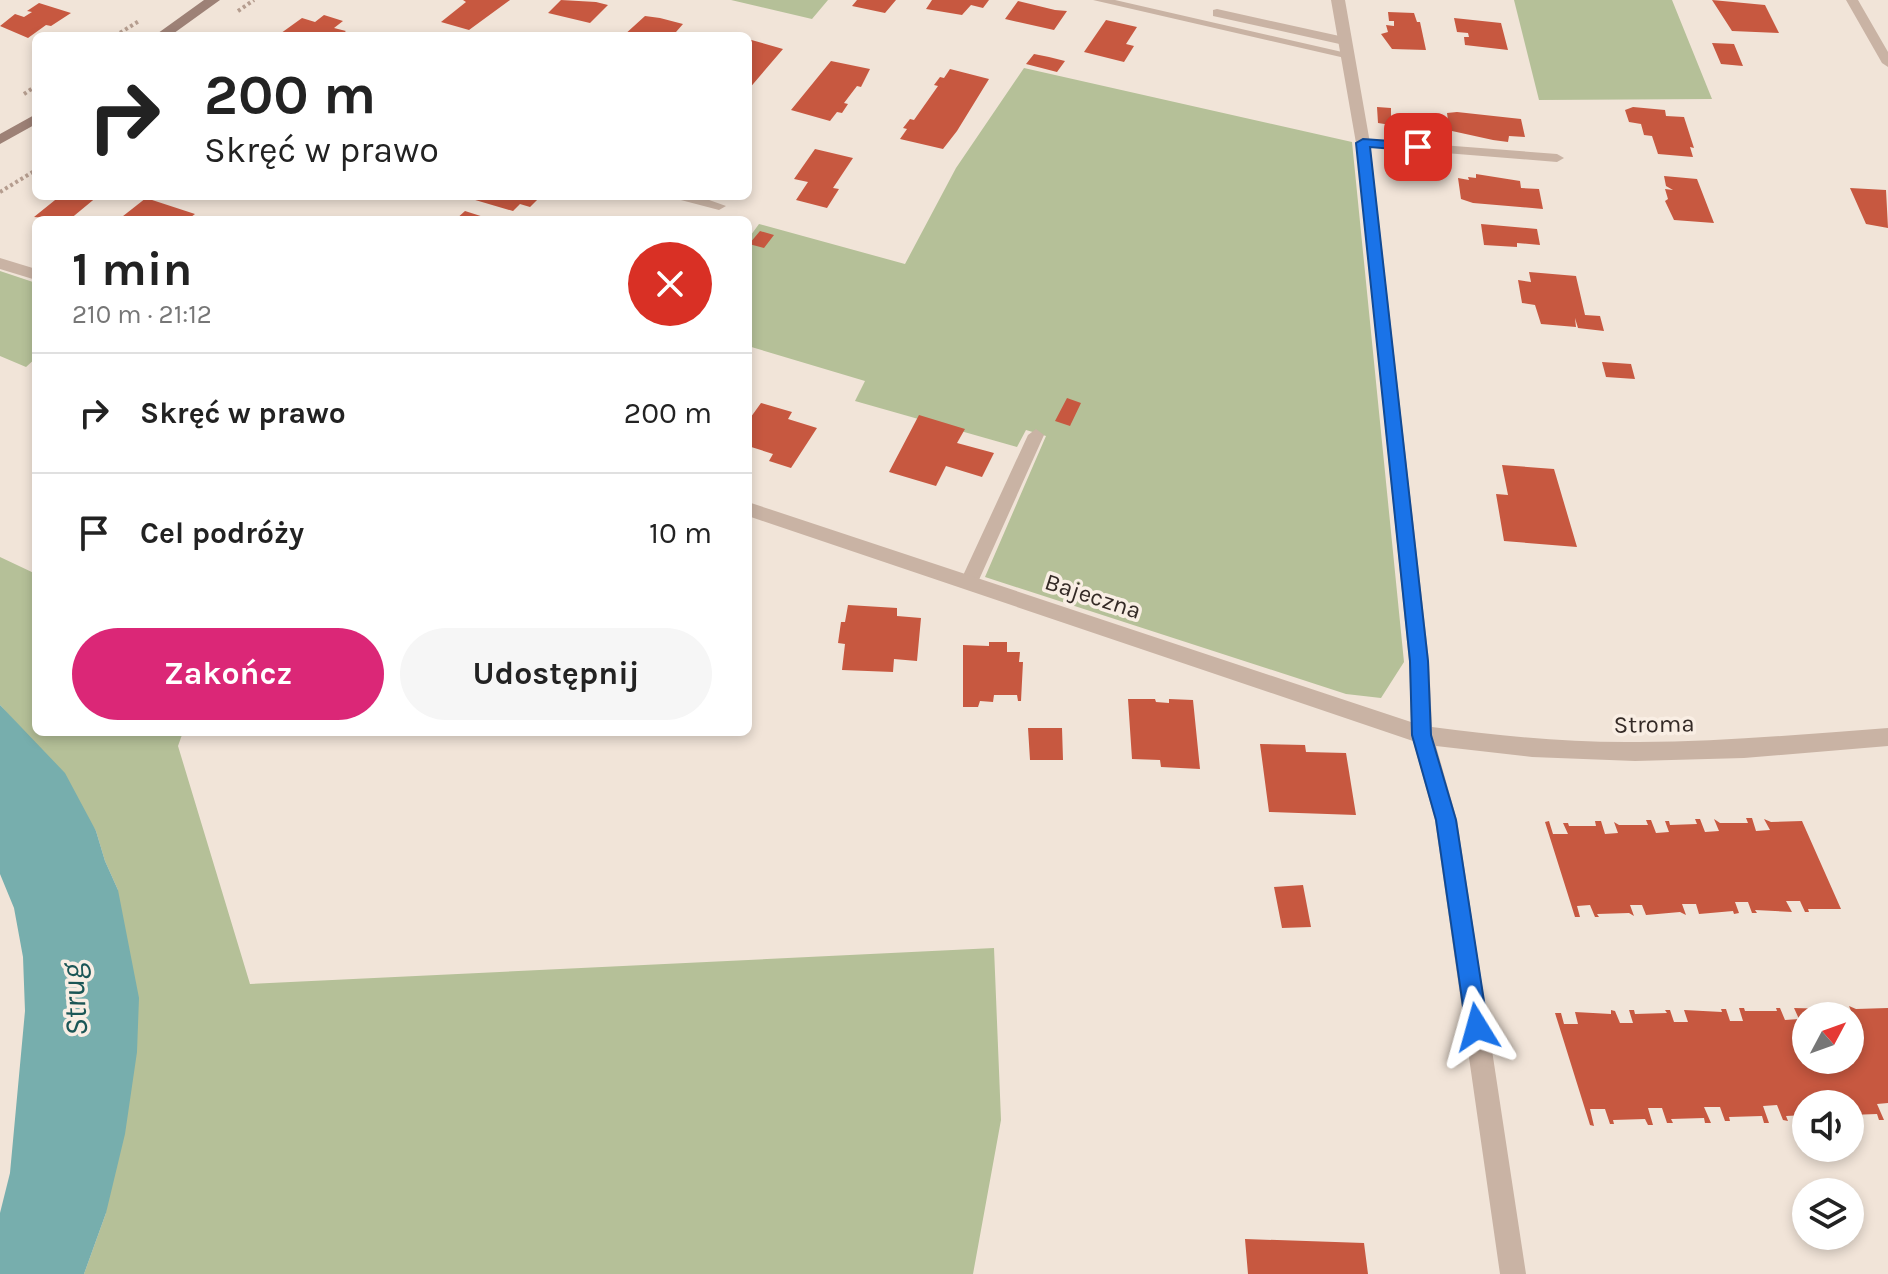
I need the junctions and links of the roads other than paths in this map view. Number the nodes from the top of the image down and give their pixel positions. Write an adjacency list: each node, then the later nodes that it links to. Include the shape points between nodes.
1 (213, 0): 6 (main road)
2 (1099, 0): 7 (lane)
3 (1155, 0): 7 (lane)
4 (1338, 0): 7 (street)
5 (1852, 0): 8 (lane)
6 (167, 32)
7 (1344, 48): 11 (street)
8 (1888, 63)
9 (32, 121): 10 (main road)
10 (6, 137): 12 (main road)
11 (1363, 143): 13 (lane); 21 (street, via 1419,661)
12 (0, 151)
13 (1557, 158)
14 (697, 200): 15 (lane)
15 (719, 206)
16 (0, 263): 17 (street)
17 (32, 274)
18 (1036, 435): 20 (lane)
19 (752, 510): 20 (street, Bajeczna)
20 (969, 582): 21 (street, Bajeczna)
21 (1422, 735): 22 (street, Stroma, via 1616,752); 23 (street, via 1446,820)
22 (1888, 737)
23 (1513, 1274)

